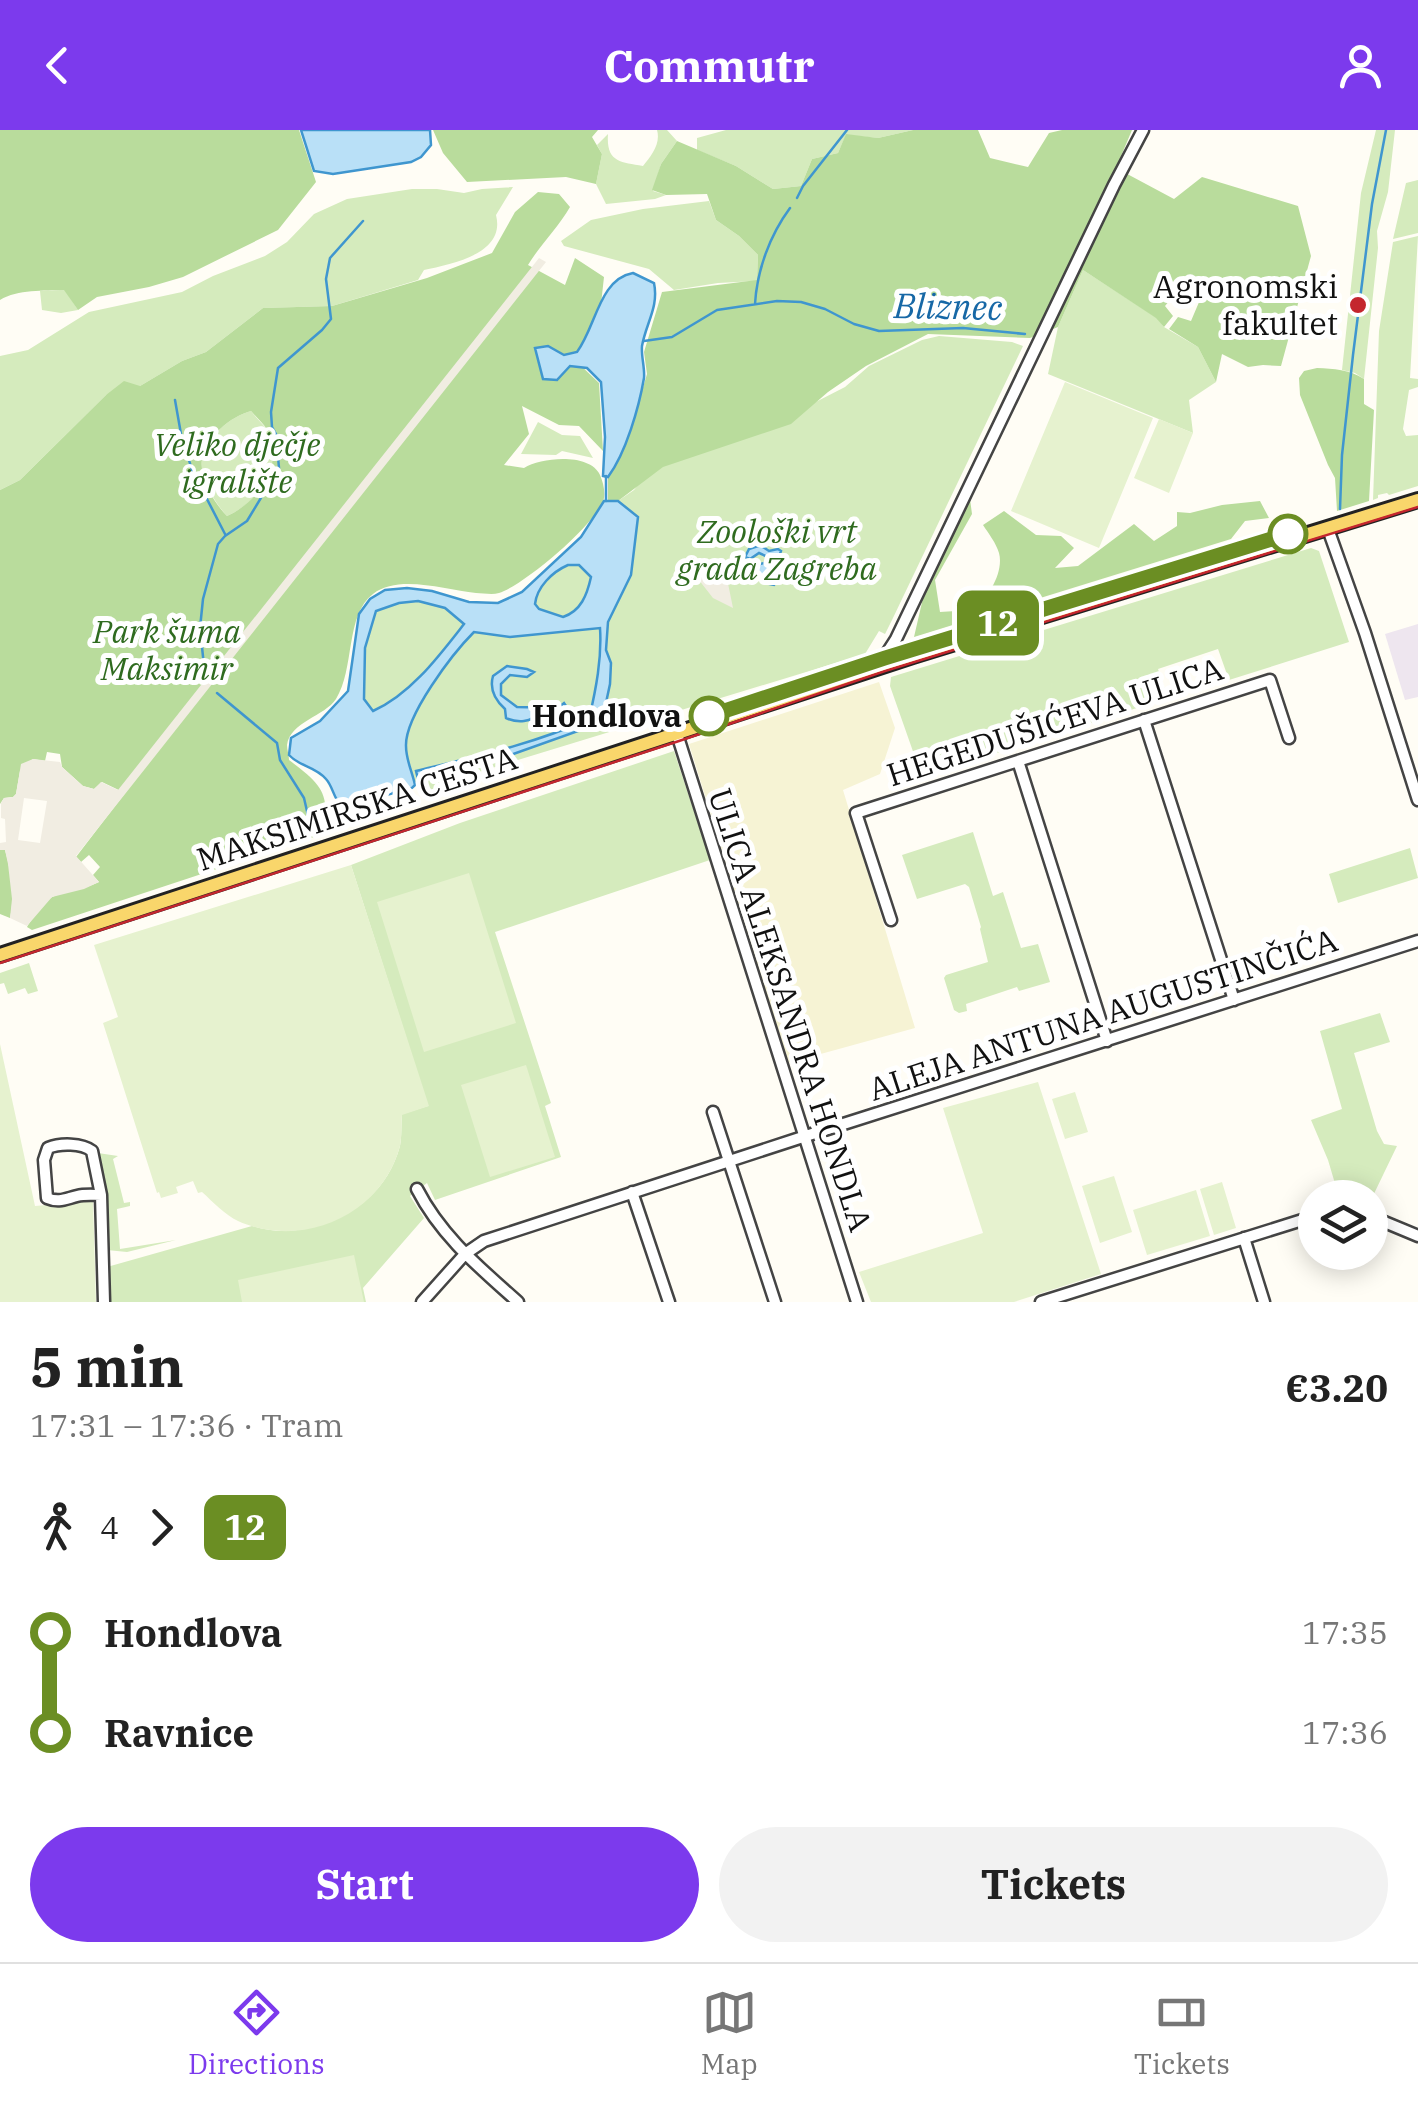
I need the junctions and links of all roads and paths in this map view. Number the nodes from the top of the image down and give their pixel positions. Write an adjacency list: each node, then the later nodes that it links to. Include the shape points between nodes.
1 (1143, 130): 4 (street)
2 (1418, 500): 3 (main road, MAKSIMIRSKA CESTA)
3 (1328, 528): 5 (main road, MAKSIMIRSKA CESTA); 11 (street)
4 (896, 639): 5 (street); 6 (street)
5 (913, 656): 6 (main road, MAKSIMIRSKA CESTA)
6 (877, 668): 8 (main road, MAKSIMIRSKA CESTA)
7 (1144, 720): 9 (street, HEGEDUŠIĆEVA ULICA, via 1270,680); 10 (street, HEGEDUŠIĆEVA ULICA); 15 (street)
8 (676, 734): 14 (main road, MAKSIMIRSKA CESTA); 18 (street, ULICA ALEKSANDRA HONDLA)
9 (1289, 738)
10 (1018, 761): 12 (street, HEGEDUŠIĆEVA ULICA, via 856,812); 16 (street)
11 (1418, 800)
12 (891, 920)
13 (1418, 941): 15 (street, ALEJA ANTUNA AUGUSTINČIĆA)
14 (0, 955)
15 (1234, 1000): 16 (street, ALEJA ANTUNA AUGUSTINČIĆA)
16 (1107, 1041): 18 (street, ALEJA ANTUNA AUGUSTINČIĆA)
17 (713, 1112): 19 (street)
18 (804, 1136): 19 (street, ALEJA ANTUNA AUGUSTINČIĆA); 34 (street, ULICA ALEKSANDRA HONDLA)
19 (729, 1161): 21 (street, ALEJA ANTUNA AUGUSTINČIĆA); 33 (street)
20 (418, 1189): 27 (street)
21 (632, 1192): 27 (street, ALEJA ANTUNA AUGUSTINČIĆA, via 484,1241); 32 (street)
22 (101, 1195): 22 (street, via 90,1149 48,1148 47,1198); 29 (street)
23 (1298, 1221): 26 (street)
24 (1388, 1224): 25 (street)
25 (1418, 1236)
26 (1244, 1238): 28 (street); 36 (street)
27 (465, 1254): 30 (street); 31 (street)
28 (1056, 1300): 35 (street)
29 (104, 1302)
30 (422, 1302)
31 (518, 1302)
32 (668, 1302)
33 (774, 1302)
34 (857, 1302)
35 (1041, 1302)
36 (1264, 1302)

